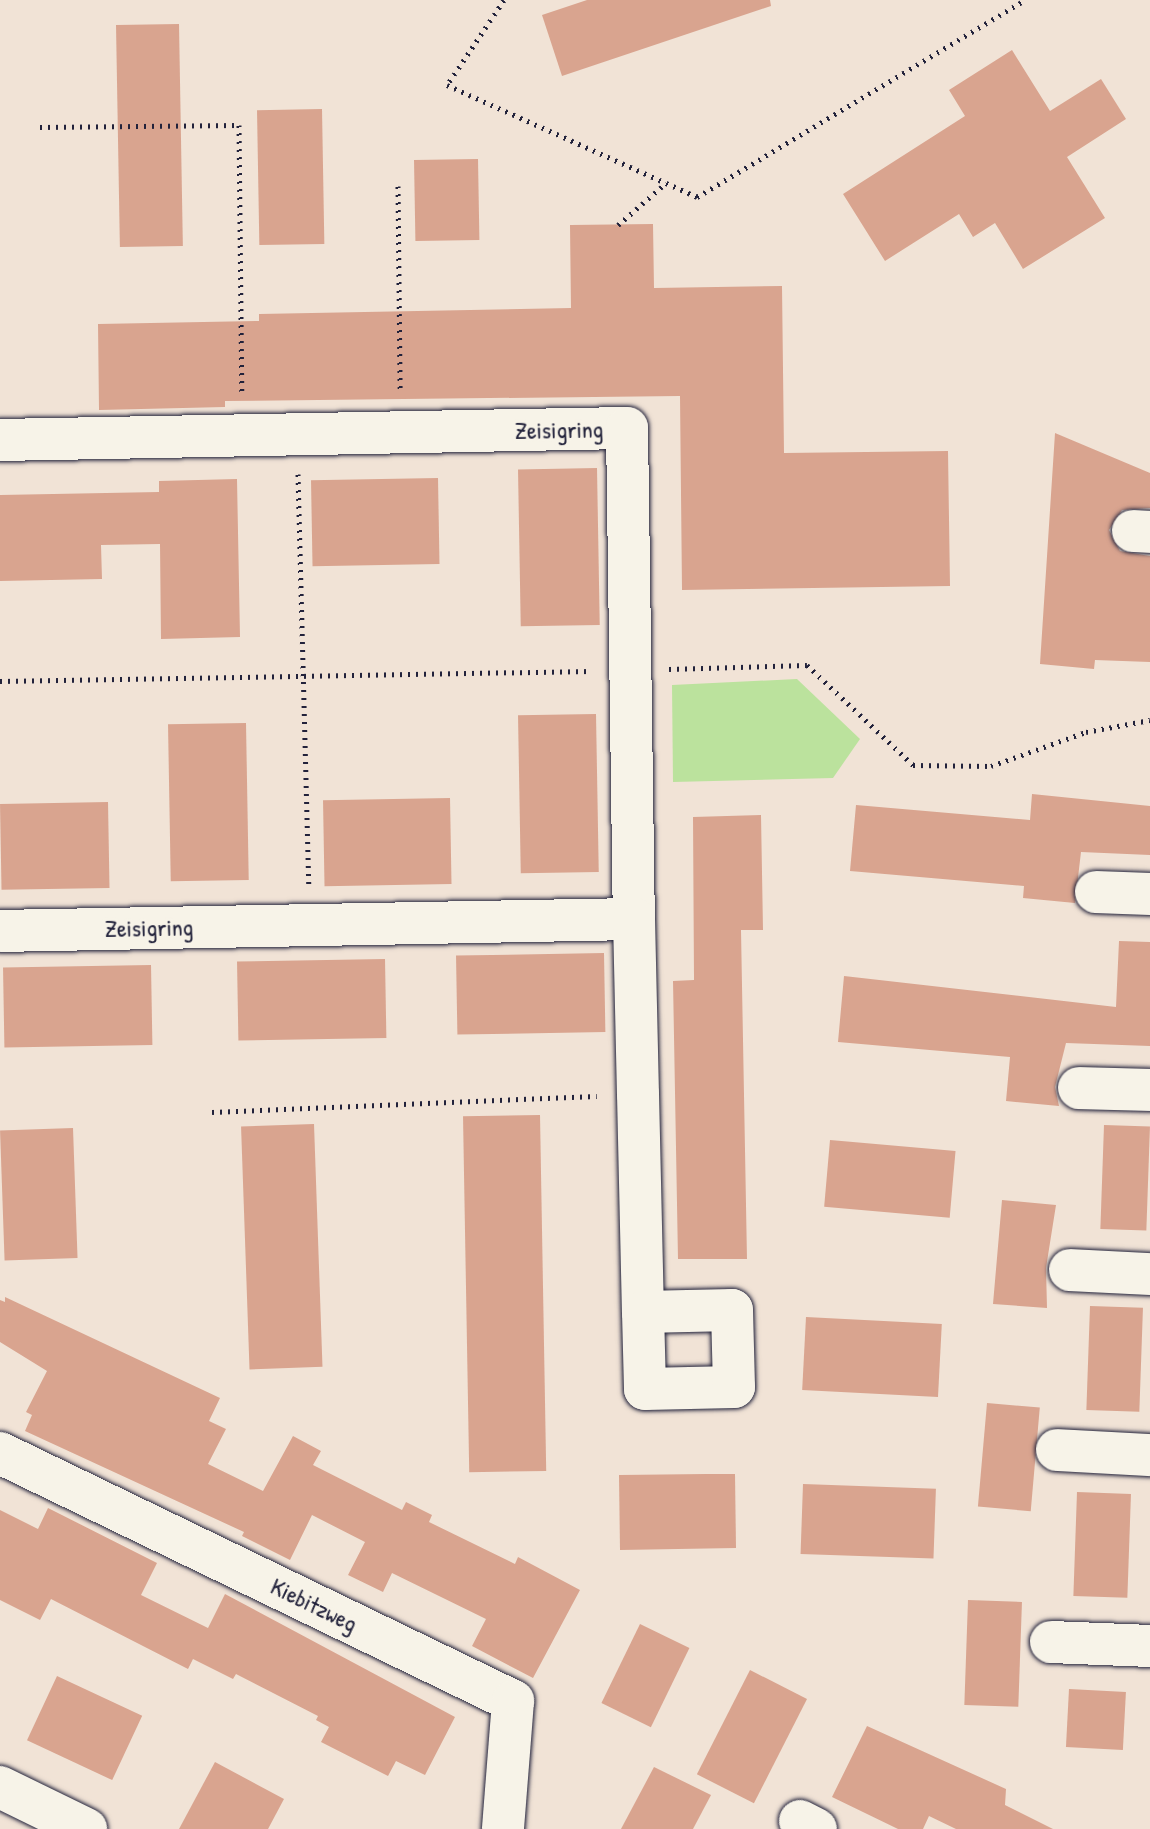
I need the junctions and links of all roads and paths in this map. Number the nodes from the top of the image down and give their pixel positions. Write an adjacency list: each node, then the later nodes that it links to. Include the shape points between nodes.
1 (504, 0): 4 (path, via 447,85)
2 (1025, 0): 4 (path, via 697,197)
3 (40, 127): 9 (path, via 239,125)
4 (666, 183): 6 (path)
5 (398, 186): 7 (path)
6 (618, 225)
7 (401, 433): 8 (street, Zeisigring); 11 (street, Zeisigring, via 627,428)
8 (297, 434): 9 (street, Zeisigring); 12 (path)
9 (242, 435): 10 (street, Zeisigring)
10 (0, 440)
11 (630, 670): 12 (path); 14 (path, via 807,665 913,765 991,766 1086,732); 17 (street, Zeisigring)
12 (305, 678): 13 (path); 18 (path)
13 (0, 681)
14 (1150, 720)
15 (1096, 892): 16 (street)
16 (1150, 894)
17 (634, 919): 18 (street, Zeisigring); 22 (street, Zeisigring)
18 (310, 925): 19 (street, Zeisigring)
19 (0, 931)
20 (1079, 1088): 21 (street)
21 (1150, 1090)
22 (638, 1094): 23 (path); 26 (street, Zeisigring)
23 (212, 1112)
24 (1070, 1270): 25 (street)
25 (1150, 1274)
26 (643, 1312)
27 (1057, 1450): 29 (street)
28 (0, 1453): 34 (street, Kiebitzweg, via 513,1701)
29 (1150, 1455)
30 (1051, 1642): 31 (street)
31 (1150, 1646)
32 (0, 1787): 33 (street)
33 (86, 1829)
34 (503, 1829)

